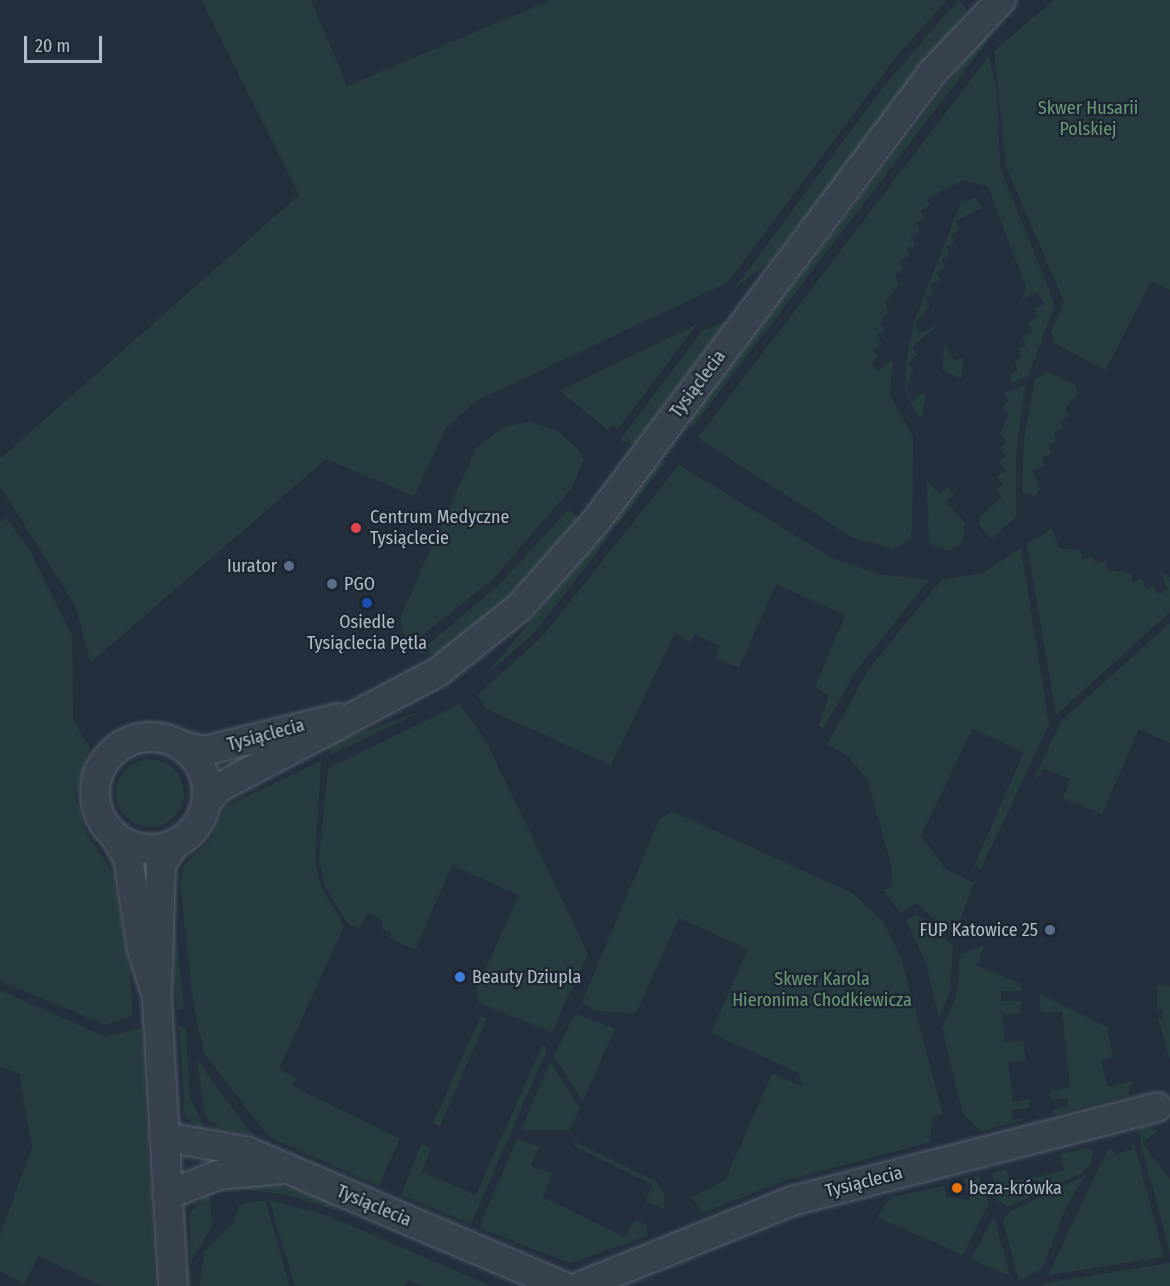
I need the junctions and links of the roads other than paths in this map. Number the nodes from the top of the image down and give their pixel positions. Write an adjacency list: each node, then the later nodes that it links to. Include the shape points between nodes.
1 (1001, 0): 2 (street, Tysiąclecia, via 933,72 557,568 456,660)
2 (348, 716): 3 (street, Tysiąclecia, via 204,751); 4 (street, Tysiąclecia, via 315,740 218,788)
3 (183, 746): 4 (street, via 201,766); 5 (street, via 145,737 108,756 94,794 96,809)
4 (208, 801): 6 (street, via 192,833)
5 (116, 838): 6 (street, via 149,849); 7 (street, via 128,858 142,949)
6 (174, 845): 7 (street, via 161,864)
7 (158, 999): 9 (street)
8 (1157, 1107): 14 (street, Tysiąclecia, via 792,1201)
9 (164, 1137): 10 (street, Tysiąclecia, via 246,1151); 11 (street)
10 (285, 1169): 11 (street, Tysiąclecia, via 218,1175); 13 (street, Tysiąclecia)
11 (167, 1194): 12 (street)
12 (173, 1286)
13 (563, 1286)
14 (581, 1286)

